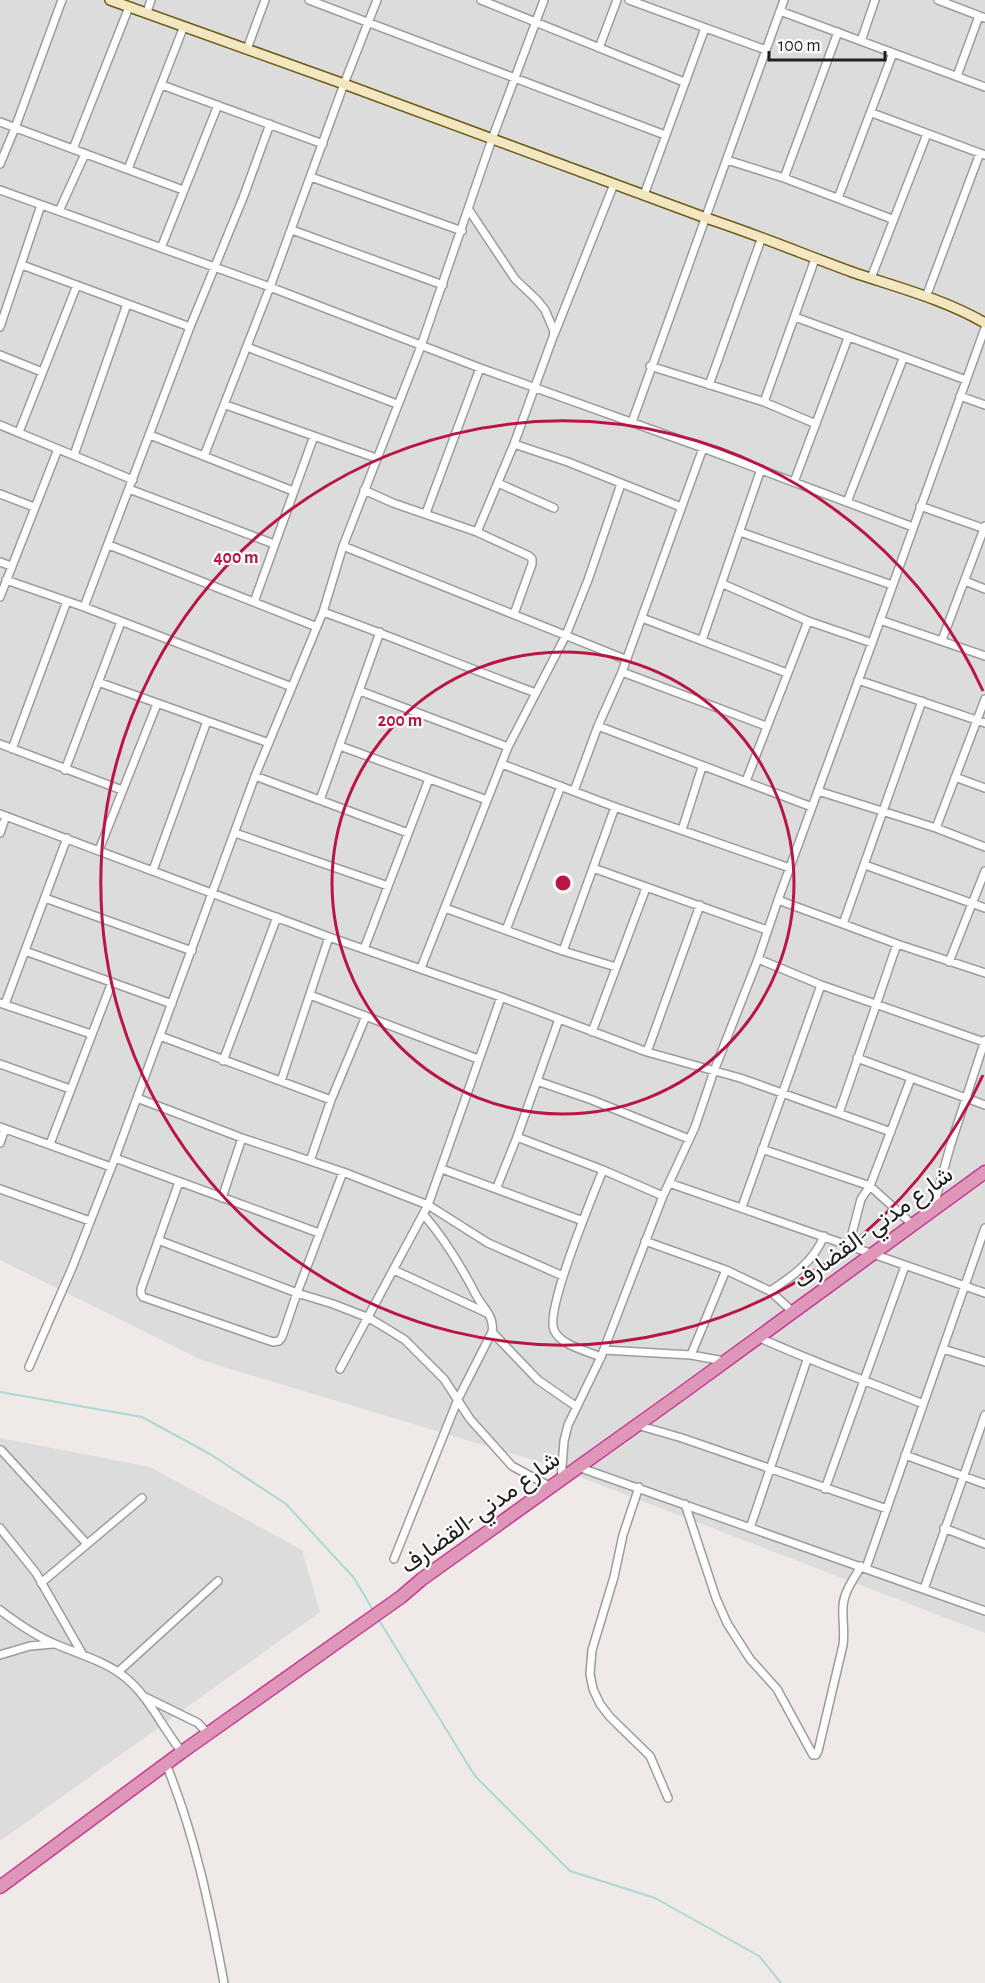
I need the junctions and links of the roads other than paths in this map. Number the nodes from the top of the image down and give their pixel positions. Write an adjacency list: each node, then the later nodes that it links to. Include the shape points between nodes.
1 (62, 0): 38 (street)
2 (111, 0): 14 (street)
3 (151, 0): 16 (street)
4 (265, 0): 25 (street)
5 (377, 0): 18 (street)
6 (482, 0): 19 (street)
7 (544, 0): 19 (street)
8 (617, 0): 24 (street)
9 (630, 0): 21 (street)
10 (784, 0): 15 (street)
11 (875, 0): 23 (street)
12 (938, 0): 17 (street)
13 (313, 1): 18 (street)
14 (129, 7): 16 (street); 43 (street)
15 (780, 11): 22 (street); 26 (street)
16 (147, 12): 20 (street)
17 (982, 17): 28 (street)
18 (369, 22): 29 (street); 31 (street)
19 (536, 22): 24 (street); 29 (street)
20 (184, 26): 25 (street); 32 (street)
21 (705, 28): 26 (street); 30 (street)
22 (838, 32): 23 (street); 50 (street)
23 (861, 41): 27 (street)
24 (599, 48): 30 (street)
25 (247, 49): 31 (street)
26 (765, 50): 46 (street)
27 (893, 53): 28 (street); 35 (street)
28 (957, 76): 33 (street)
29 (515, 79): 40 (street); 41 (street)
30 (684, 82): 40 (street)
31 (344, 84): 41 (street); 42 (street)
32 (162, 85): 34 (street); 48 (street)
33 (985, 87)
34 (218, 105): 37 (street); 53 (street)
35 (872, 113): 39 (street); 55 (street)
36 (0, 122): 38 (street)
37 (270, 124): 42 (street); 67 (street)
38 (15, 128): 43 (street); 47 (street)
39 (927, 134): 45 (street); 60 (street)
40 (665, 135): 54 (street)
41 (492, 140): 51 (street); 57 (street)
42 (323, 144): 49 (street)
43 (73, 149): 44 (street)
44 (85, 154): 48 (street); 58 (street)
45 (983, 154): 72 (street)
46 (727, 160): 50 (street); 59 (street)
47 (0, 164)
48 (128, 169): 53 (street)
49 (311, 177): 61 (street); 62 (street)
50 (784, 178): 55 (street)
51 (614, 184): 54 (street); 79 (street)
52 (0, 190): 56 (street)
53 (183, 190): 64 (street)
54 (644, 195): 59 (street)
55 (838, 198): 60 (street)
56 (41, 205): 58 (street); 66 (street)
57 (468, 210): 62 (street); 79 (street, via 515,279 545,310)
58 (59, 211): 64 (street)
59 (706, 218): 63 (street); 85 (street)
60 (892, 219): 68 (street)
61 (292, 230): 70 (street); 71 (street)
62 (462, 231): 70 (street)
63 (762, 237): 65 (street); 89 (street)
64 (161, 248): 67 (street)
65 (815, 259): 68 (street); 74 (street)
66 (22, 265): 69 (street); 76 (street)
67 (215, 267): 71 (street); 77 (street)
68 (871, 278): 72 (street)
69 (77, 285): 73 (street); 87 (street)
70 (443, 285): 81 (street)
71 (270, 287): 81 (street); 82 (street)
72 (926, 297): 75 (street)
73 (127, 304): 77 (street); 105 (street)
74 (795, 317): 80 (street); 92 (street)
75 (985, 323)
76 (0, 327)
77 (190, 327): 100 (street)
78 (985, 328): 88 (street)
79 (553, 337): 90 (street)
80 (848, 338): 84 (street); 97 (street)
81 (421, 345): 86 (street); 93 (street)
82 (247, 347): 93 (street); 94 (street)
83 (0, 355): 87 (street)
84 (903, 358): 88 (street); 117 (street)
85 (651, 366): 89 (street); 96 (street)
86 (480, 368): 90 (street); 122 (street)
87 (42, 372): 99 (street)
88 (966, 380): 91 (street)
89 (709, 385): 92 (street)
90 (535, 388): 96 (street); 102 (street)
91 (960, 396): 95 (street); 118 (street)
92 (764, 402): 97 (street)
93 (398, 404): 107 (street)
94 (226, 405): 101 (street); 106 (street)
95 (985, 405)
96 (632, 422): 103 (street)
97 (816, 424): 110 (street)
98 (0, 425): 99 (street)
99 (19, 432): 104 (street)
100 (150, 435): 106 (street); 109 (street)
101 (314, 436): 107 (street); 115 (street)
102 (514, 444): 111 (street); 112 (street)
103 (703, 448): 108 (street); 120 (street)
104 (58, 449): 105 (street); 119 (street)
105 (74, 455): 109 (street)
106 (204, 456): 115 (street)
107 (376, 458): 114 (street)
108 (761, 469): 110 (street); 126 (street)
109 (133, 480): 113 (street)
110 (794, 482): 117 (street)
111 (498, 483): 121 (street); 125 (street)
112 (621, 484): 120 (street); 149 (street)
113 (129, 489): 127 (street); 128 (street)
114 (364, 490): 122 (street); 129 (street)
115 (293, 491): 127 (street)
116 (0, 494): 119 (street)
117 (847, 502): 123 (street)
118 (920, 506): 123 (street); 124 (street)
119 (34, 507): 131 (street)
120 (681, 507): 143 (street)
121 (554, 508)
122 (426, 513): 125 (street)
123 (913, 527): 135 (street)
124 (985, 528): 133 (street)
125 (477, 532): 142 (street, via 532,560)
126 (740, 532): 134 (street); 135 (street)
127 (274, 544): 139 (street)
128 (109, 545): 139 (street); 140 (street)
129 (343, 546): 141 (street); 142 (street)
130 (0, 562): 131 (street)
131 (11, 566): 132 (street)
132 (6, 580): 137 (street); 138 (street)
133 (965, 581): 136 (street); 151 (street)
134 (723, 584): 145 (street); 150 (street)
135 (892, 585): 144 (street)
136 (985, 589)
137 (0, 597)
138 (67, 601): 140 (street); 174 (street)
139 (254, 602): 147 (street)
140 (84, 608): 146 (street)
141 (322, 612): 147 (street); 148 (street)
142 (514, 614): 149 (street)
143 (642, 618): 150 (street); 154 (street)
144 (880, 620): 151 (street); 152 (street)
145 (808, 621): 152 (street); 156 (street)
146 (121, 622): 158 (street); 159 (street)
147 (317, 627): 159 (street)
148 (380, 632): 160 (street); 161 (street)
149 (566, 635): 154 (street); 161 (street)
150 (702, 640): 156 (street)
151 (942, 640): 153 (street)
152 (872, 644): 157 (street)
153 (985, 656)
154 (627, 660): 155 (street)
155 (622, 672): 168 (street); 169 (street)
156 (788, 673): 169 (street)
157 (858, 680): 163 (street); 186 (street)
158 (98, 682): 164 (street); 177 (street)
159 (292, 687): 170 (street)
160 (360, 691): 172 (street); 173 (street)
161 (536, 693): 173 (street)
162 (985, 699): 165 (street)
163 (922, 701): 165 (street); 191 (street)
164 (157, 704): 166 (street); 184 (street)
165 (976, 719): 167 (street); 179 (street)
166 (207, 721): 170 (street); 204 (street)
167 (985, 723)
168 (598, 726): 176 (street); 185 (street)
169 (766, 726): 181 (street)
170 (269, 743): 178 (street)
171 (0, 744): 174 (street)
172 (340, 746): 180 (street); 187 (street)
173 (508, 747): 175 (street)
174 (12, 749): 177 (street)
175 (502, 764): 182 (street); 188 (street)
176 (702, 767): 181 (street); 194 (street)
177 (65, 770): 184 (street)
178 (255, 777): 187 (street); 196 (street)
179 (956, 777): 183 (street); 193 (street)
180 (429, 779): 188 (street); 197 (street)
181 (746, 781): 190 (street)
182 (561, 786): 185 (street); 217 (street)
183 (985, 788)
184 (122, 789): 200 (street)
185 (574, 791): 189 (street)
186 (818, 791): 190 (street); 191 (street)
187 (320, 800): 197 (street)
188 (487, 800): 213 (street)
189 (615, 807): 194 (street); 202 (street)
190 (812, 807): 203 (street)
191 (883, 813): 193 (street); 201 (street)
192 (3, 815): 195 (street); 198 (street)
193 (936, 828): 199 (street)
194 (682, 830): 203 (street)
195 (0, 833)
196 (235, 833): 206 (street); 208 (street)
197 (408, 833): 206 (street)
198 (67, 838): 200 (street); 209 (street)
199 (985, 847)
200 (99, 849): 204 (street)
201 (865, 865): 211 (street); 216 (street)
202 (593, 868): 207 (street); 224 (street)
203 (789, 868): 210 (street)
204 (153, 870): 208 (street)
205 (985, 871): 211 (street)
206 (388, 886): 221 (street)
207 (646, 888): 212 (street); 227 (street)
208 (213, 893): 215 (street); 223 (street)
209 (45, 898): 222 (street); 223 (street)
210 (777, 900): 216 (street); 218 (street)
211 (973, 903): 214 (street); 226 (street)
212 (700, 905): 218 (street); 243 (street)
213 (445, 908): 217 (street); 228 (street)
214 (985, 908)
215 (277, 917): 219 (street); 246 (street)
216 (843, 924): 220 (street)
217 (506, 930): 224 (street)
218 (767, 930): 225 (street)
219 (329, 936): 221 (street); 232 (street)
220 (897, 944): 226 (street); 234 (street)
221 (364, 949): 228 (street)
222 (25, 951): 230 (street); 235 (street)
223 (192, 951): 236 (street)
224 (563, 951): 227 (street)
225 (758, 959): 231 (street); 248 (street)
226 (949, 962): 229 (street)
227 (616, 967): 239 (street)
228 (422, 968): 233 (street)
229 (985, 973)
230 (112, 982): 236 (street); 240 (street)
231 (821, 986): 234 (street); 253 (street)
232 (310, 995): 237 (street); 250 (street)
233 (501, 997): 238 (street); 245 (street)
234 (875, 1003): 242 (street); 244 (street)
235 (2, 1004): 240 (street)
236 (172, 1004): 241 (street)
237 (366, 1016): 245 (street); 256 (street)
238 (559, 1019): 239 (street); 251 (street)
239 (592, 1032): 243 (street)
240 (90, 1034): 252 (street)
241 (160, 1036): 246 (street); 255 (street)
242 (985, 1041): 254 (street)
243 (647, 1052): 248 (street)
244 (857, 1058): 249 (street); 258 (street)
245 (478, 1059): 270 (street)
246 (223, 1061): 250 (street)
247 (0, 1064): 252 (street)
248 (714, 1071): 253 (street); 263 (street)
249 (911, 1078): 254 (street); 260 (street)
250 (281, 1081): 256 (street)
251 (537, 1081): 261 (street); 263 (street)
252 (70, 1089): 265 (street)
253 (782, 1094): 258 (street); 266 (street)
254 (965, 1097): 257 (street); 283 (street)
255 (137, 1098): 262 (street); 267 (street)
256 (331, 1100): 268 (street)
257 (985, 1105)
258 (839, 1113): 260 (street)
259 (3, 1128): 264 (street); 265 (street)
260 (891, 1132): 276 (street)
261 (517, 1137): 271 (street); 277 (street)
262 (242, 1138): 268 (street); 280 (street)
263 (689, 1139): 275 (street)
264 (0, 1143)
265 (50, 1144): 269 (street)
266 (762, 1149): 276 (street); 282 (street)
267 (115, 1158): 269 (street); 274 (street)
268 (310, 1161): 272 (street)
269 (111, 1167): 285 (street)
270 (442, 1169): 277 (street); 281 (street)
271 (603, 1170): 279 (street); 286 (street)
272 (343, 1172): 281 (street); 289 (street)
273 (985, 1172): 283 (highway, شارع مدني -القضارف)
274 (179, 1182): 280 (street); 291 (street)
275 (669, 1183): 279 (street); 282 (street)
276 (870, 1186): 287 (street); 293 (street, via 861,1199)
277 (496, 1187): 286 (street)
278 (0, 1189): 285 (street)
279 (663, 1196): 292 (street)
280 (222, 1198): 289 (street)
281 (428, 1204): 284 (street); 298 (street, via 488,1243)
282 (742, 1207): 290 (street)
283 (933, 1209): 287 (highway, شارع مدني -القضارف)
284 (423, 1214): 296 (street); 304 (street, via 441,1233)
285 (90, 1221): 314 (street)
286 (583, 1221): 298 (street)
287 (913, 1225): 294 (highway, شارع مدني -القضارف)
288 (985, 1228): 299 (street)
289 (319, 1233): 301 (street)
290 (824, 1236): 293 (street); 300 (street, via 815,1255)
291 (158, 1240): 301 (street); 301 (street, via 141,1289 143,1298 273,1342 282,1336)
292 (645, 1241): 297 (street); 309 (street)
293 (849, 1245): 294 (street)
294 (870, 1255): 295 (street); 303 (highway, شارع مدني -القضارف)
295 (904, 1266): 299 (street); 316 (street)
296 (394, 1270): 304 (street); 305 (street)
297 (726, 1270): 300 (street); 310 (street)
298 (563, 1276): 309 (street, via 552,1327 565,1341)
299 (964, 1286): 302 (street); 308 (street)
300 (770, 1291): 303 (street)
301 (297, 1293): 305 (street)
302 (985, 1293)
303 (793, 1312): 307 (highway, شارع مدني -القضارف)
304 (489, 1314): 306 (street)
305 (369, 1318): 315 (street); 317 (street, via 405,1340)
306 (492, 1332): 317 (street); 319 (street, via 538,1380)
307 (758, 1337): 311 (street); 312 (highway, شارع مدني -القضارف)
308 (943, 1349): 313 (street); 318 (street)
309 (603, 1354): 310 (street); 319 (street)
310 (691, 1355): 312 (street)
311 (807, 1360): 316 (street); 325 (street)
312 (724, 1361): 321 (highway, شارع مدني -القضارف)
313 (985, 1362)
314 (29, 1367)
315 (340, 1369)
316 (865, 1380): 318 (street); 330 (street)
317 (458, 1399): 327 (street, via 475,1426 512,1466); 339 (street)
318 (923, 1404): 323 (street)
319 (577, 1407): 327 (street, via 567,1425)
320 (985, 1415): 326 (street)
321 (637, 1425): 324 (highway, شارع مدني -القضارف); 325 (street)
322 (1, 1450): 337 (street)
323 (905, 1455): 326 (street); 333 (street)
324 (578, 1467): 327 (highway, شارع مدني -القضارف); 329 (street)
325 (770, 1469): 330 (street); 335 (street)
326 (963, 1476): 328 (street); 336 (street)
327 (556, 1484): 351 (highway, شارع مدني -القضارف)
328 (985, 1484)
329 (639, 1487): 332 (street); 354 (street, via 592,1650 590,1674 600,1704 650,1756)
330 (825, 1489): 333 (street)
331 (142, 1498): 337 (street)
332 (685, 1504): 335 (street); 340 (street, via 727,1623 750,1659 777,1689 813,1755 818,1751 843,1645 846,1593)
333 (886, 1509): 340 (street)
334 (0, 1528): 342 (street)
335 (750, 1528): 340 (street)
336 (944, 1528): 338 (street); 343 (street)
337 (87, 1544): 342 (street)
338 (985, 1544)
339 (394, 1559)
340 (864, 1567): 343 (street)
341 (218, 1581): 349 (street)
342 (41, 1583): 348 (street)
343 (924, 1589): 345 (street)
344 (0, 1610): 346 (street)
345 (985, 1611)
346 (55, 1644): 347 (street); 348 (street)
347 (0, 1655)
348 (84, 1655): 349 (street)
349 (118, 1672): 350 (street)
350 (143, 1696): 351 (street, via 198,1723); 352 (street)
351 (208, 1734): 352 (highway, شارع مدني -القضارف)
352 (182, 1752): 353 (highway, شارع مدني -القضارف)
353 (166, 1764): 355 (highway, شارع مدني -القضارف); 356 (street, via 204,1882)
354 (668, 1798)
355 (0, 1887)
356 (224, 1983)

